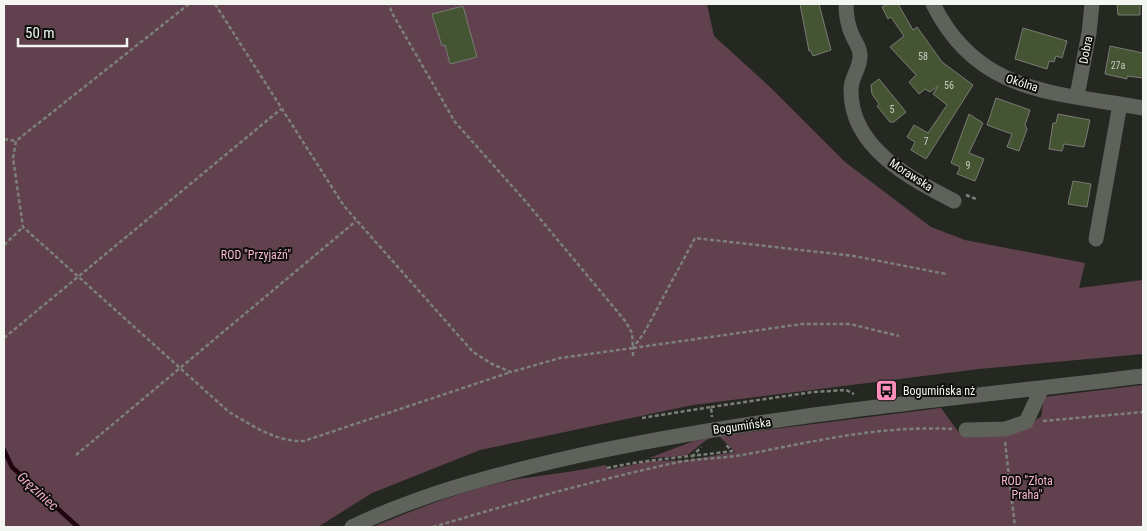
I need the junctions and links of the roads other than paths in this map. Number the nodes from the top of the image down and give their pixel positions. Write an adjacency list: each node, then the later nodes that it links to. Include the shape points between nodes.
1 (846, 4): 7 (street, Morawska, via 849,27 860,49 860,64 850,89 852,106 861,127 879,152 897,169)
2 (933, 4): 4 (street, Okólna, via 956,42 984,68 1016,83)
3 (1092, 4): 4 (street, Dobra)
4 (1077, 96): 5 (street, Okólna)
5 (1120, 104): 6 (street, Okólna); 8 (street)
6 (1143, 108)
7 (958, 197)
8 (1096, 239)
9 (1143, 376): 10 (street, Bogumińska)
10 (1042, 388): 11 (street, via 1026,422 1005,429); 12 (street, Bogumińska, via 758,423 637,444 489,478 436,494)
11 (966, 430)
12 (352, 527)

